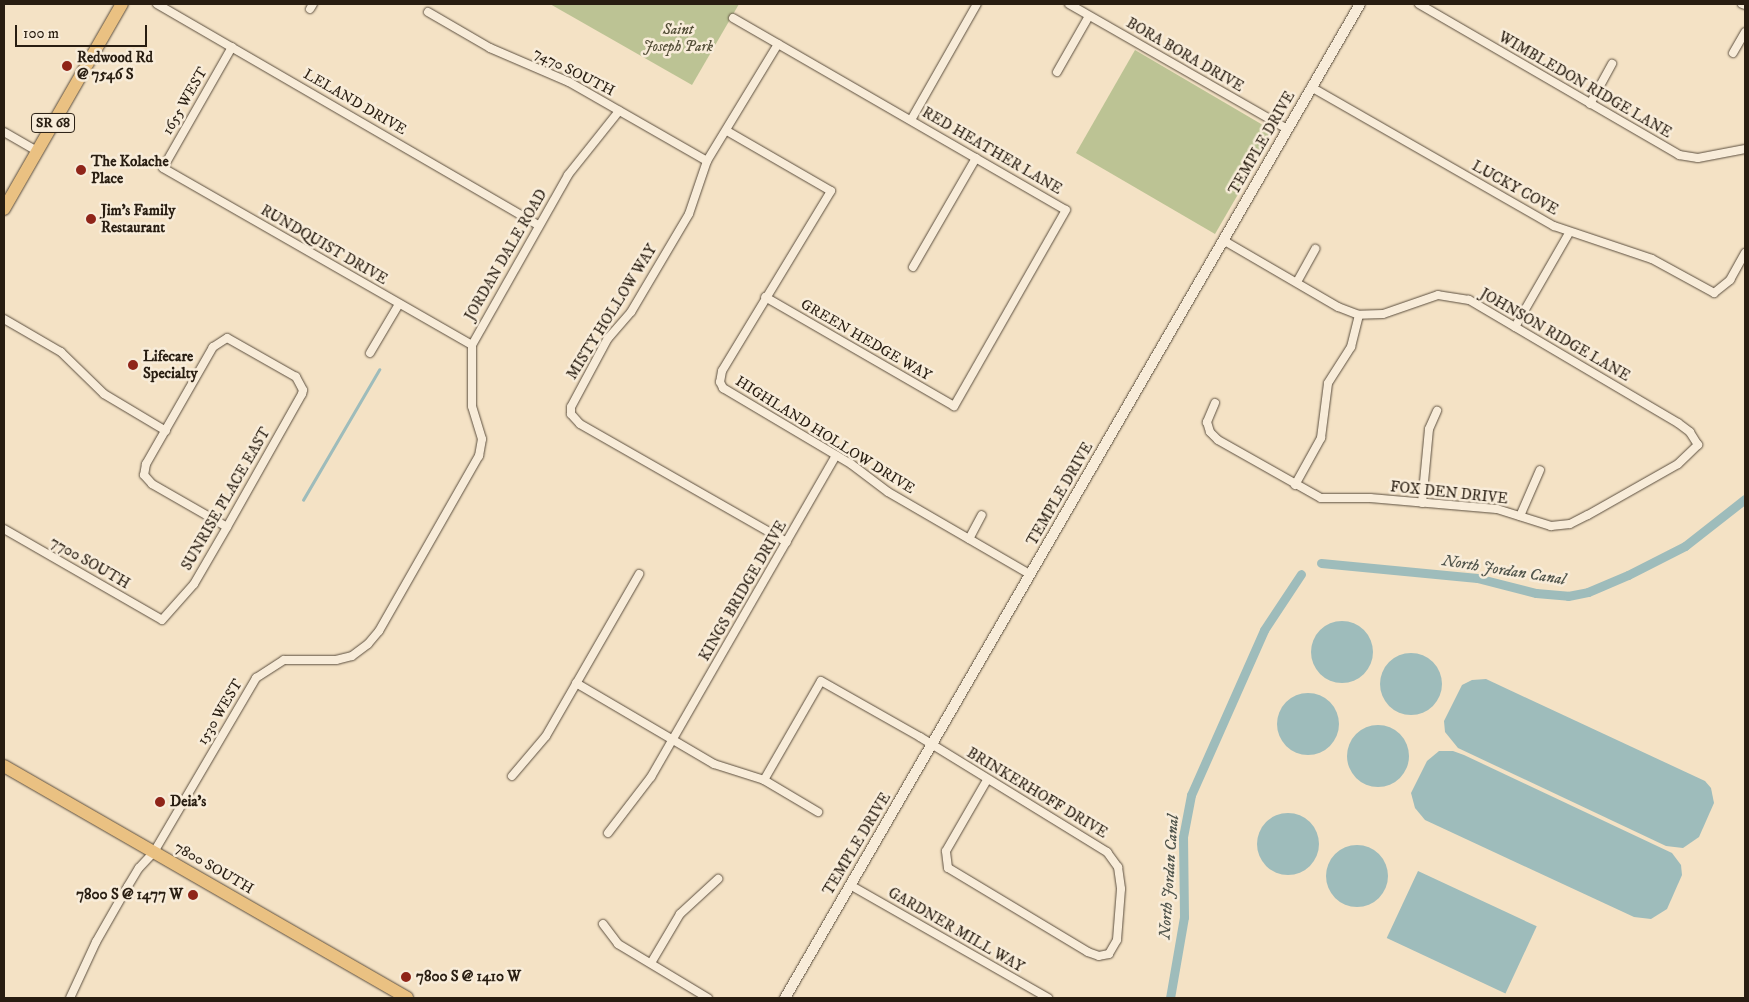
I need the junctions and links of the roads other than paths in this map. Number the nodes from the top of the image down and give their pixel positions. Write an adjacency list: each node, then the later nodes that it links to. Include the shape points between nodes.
1 (122, 4): 24 (main road, SR 68)
2 (157, 4): 12 (street, LELAND DRIVE)
3 (977, 4): 19 (street)
4 (1069, 4): 8 (street, BORA BORA DRIVE)
5 (1420, 4): 17 (street, WIMBLEDON RIDGE LANE)
6 (1357, 5): 16 (street, TEMPLE DRIVE)
7 (428, 12): 18 (street, 7470 SOUTH, via 490,48 554,74)
8 (1089, 16): 15 (street); 20 (street, BORA BORA DRIVE)
9 (733, 18): 11 (street, RED HEATHER LANE)
10 (1745, 32): 13 (street)
11 (778, 44): 19 (street, RED HEATHER LANE); 21 (street)
12 (232, 47): 27 (street, 1655 WEST); 29 (street, LELAND DRIVE)
13 (1733, 53)
14 (1612, 64): 17 (street)
15 (1057, 72)
16 (1311, 87): 20 (street, TEMPLE DRIVE); 30 (street, LUCKY COVE)
17 (1590, 104): 23 (street, WIMBLEDON RIDGE LANE, via 1679,155 1698,158)
18 (619, 110): 26 (street, 7470 SOUTH); 29 (street, JORDAN DALE ROAD, via 578,160)
19 (911, 120): 25 (street, RED HEATHER LANE)
20 (1287, 129): 31 (street, TEMPLE DRIVE)
21 (727, 131): 26 (street); 36 (street, HIGHLAND HOLLOW DRIVE, via 831,191)
22 (4, 132): 24 (street)
23 (1745, 149)
24 (37, 151): 28 (main road, SR 68)
25 (976, 158): 34 (street); 44 (street, RED HEATHER LANE, via 1066,210)
26 (707, 161): 58 (street, MISTY HOLLOW WAY, via 689,214 637,303 608,338 574,398 571,414 580,424)
27 (163, 168): 37 (street, RUNDQUIST DRIVE)
28 (4, 209)
29 (539, 225): 41 (street, JORDAN DALE ROAD)
30 (1569, 233): 33 (street, LUCKY COVE, via 1652,259 1714,293 1730,280); 40 (street)
31 (1223, 240): 35 (street, JOHNSON RIDGE LANE); 60 (street, TEMPLE DRIVE)
32 (1315, 249): 35 (street)
33 (1745, 253)
34 (913, 267)
35 (1296, 282): 38 (street, JOHNSON RIDGE LANE, via 1338,307)
36 (765, 298): 44 (street, GREEN HEDGE WAY); 49 (street, HIGHLAND HOLLOW DRIVE, via 722,371 720,382 728,393)
37 (399, 304): 41 (street, RUNDQUIST DRIVE); 42 (street)
38 (1359, 315): 40 (street, JOHNSON RIDGE LANE, via 1383,314 1426,297 1452,295 1469,300); 51 (street, via 1351,347 1328,382 1321,438)
39 (4, 319): 46 (street, via 61,352 104,394)
40 (1515, 327): 48 (street, JOHNSON RIDGE LANE, via 1678,423 1690,432)
41 (472, 346): 47 (street, JORDAN DALE ROAD, via 472,406)
42 (370, 353)
43 (1215, 403): 51 (street, FOX DEN DRIVE, via 1208,422 1210,432 1218,440)
44 (954, 406)
45 (1437, 410): 52 (street, via 1429,429)
46 (166, 431): 55 (street, via 146,464 144,475 152,484); 55 (street, SUNRISE PLACE EAST, via 213,347 222,339 232,340 272,363 296,377 303,386 302,394)
47 (481, 431): 71 (street, 1530 WEST, via 482,446 474,466 379,631 352,656 336,660 284,660 256,678)
48 (1698, 445): 54 (street, FOX DEN DRIVE, via 1678,464 1578,520 1551,526)
49 (836, 455): 57 (street, HIGHLAND HOLLOW DRIVE, via 888,492); 58 (street, KINGS BRIDGE DRIVE)
50 (1540, 470): 54 (street)
51 (1295, 485): 52 (street, FOX DEN DRIVE, via 1332,500 1370,498)
52 (1422, 503): 54 (street, FOX DEN DRIVE, via 1497,510)
53 (982, 515): 57 (street)
54 (1520, 516)
55 (227, 527): 61 (street, SUNRISE PLACE EAST, via 194,584)
56 (4, 529): 61 (street, 7700 SOUTH)
57 (969, 539): 60 (street, HIGHLAND HOLLOW DRIVE)
58 (787, 542): 63 (street, KINGS BRIDGE DRIVE)
59 (639, 574): 62 (street)
60 (1031, 575): 64 (street, TEMPLE DRIVE)
61 (162, 620)
62 (576, 683): 63 (street); 66 (street, via 546,736)
63 (673, 739): 67 (street, via 714,764); 70 (street, KINGS BRIDGE DRIVE, via 637,799)
64 (932, 746): 67 (street, BRINKERHOFF DRIVE, via 821,681); 68 (street, BRINKERHOFF DRIVE); 73 (street, TEMPLE DRIVE)
65 (4, 766): 71 (main road, 7800 SOUTH)
66 (512, 776)
67 (764, 780): 69 (street)
68 (987, 780): 68 (street, BRINKERHOFF DRIVE, via 946,850 948,868 1088,952 1105,955 1113,950 1117,940 1121,889 1115,861 1096,843)
69 (818, 812)
70 (608, 833)
71 (154, 852): 76 (street, 1530 WEST, via 128,886 96,942); 77 (main road, 7800 SOUTH)
72 (718, 879): 75 (street, via 680,914)
73 (850, 885): 79 (street, TEMPLE DRIVE); 80 (street, GARDNER MILL WAY)
74 (604, 924): 75 (street, via 613,940)
75 (651, 963): 78 (street)
76 (70, 998)
77 (407, 998)
78 (708, 998)
79 (785, 998)
80 (1048, 998)

